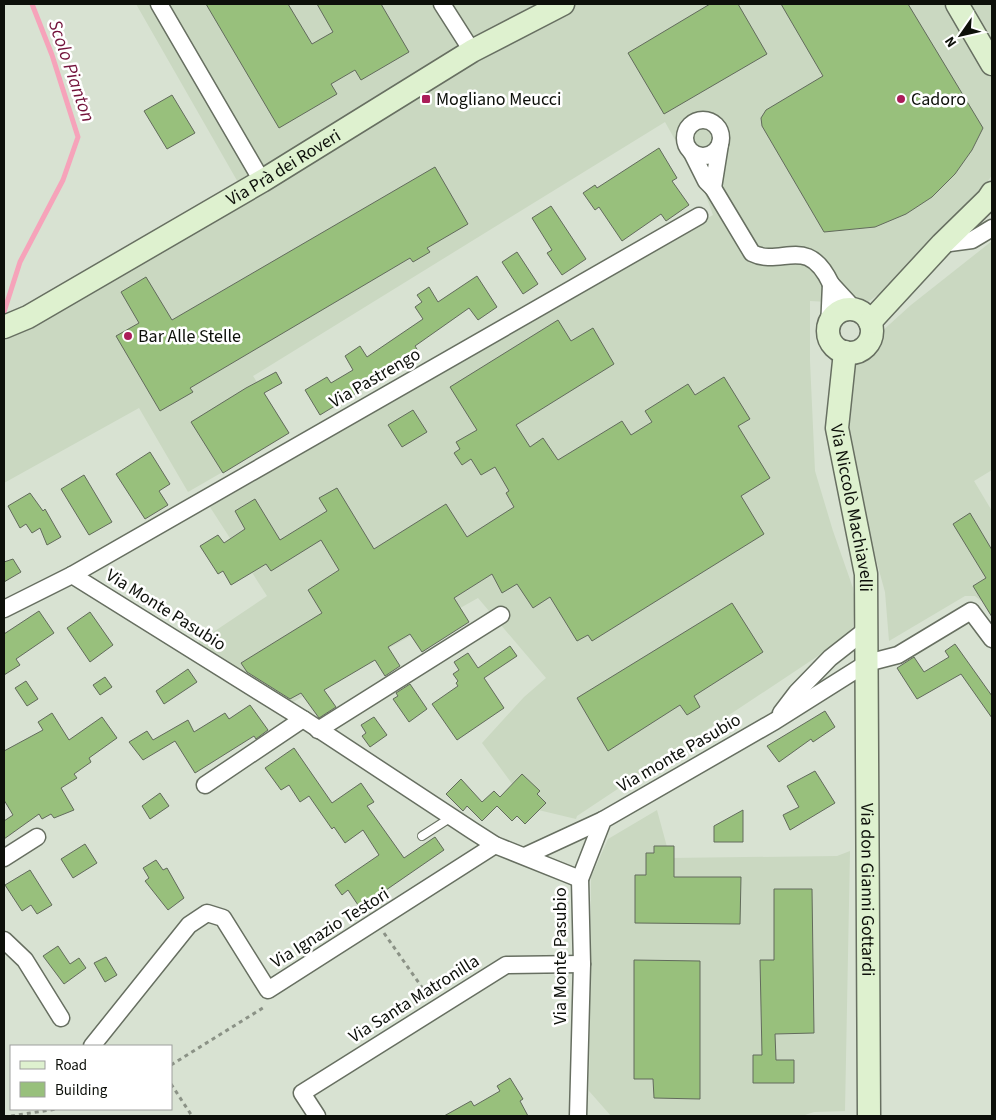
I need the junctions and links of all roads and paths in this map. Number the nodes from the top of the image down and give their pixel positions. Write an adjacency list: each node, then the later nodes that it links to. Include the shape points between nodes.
1 (159, 4): 9 (street)
2 (442, 4): 5 (street)
3 (563, 4): 5 (main road, Via Prà dei Roveri)
4 (957, 4): 6 (main road)
5 (472, 51): 9 (main road, Via Prà dei Roveri)
6 (992, 64)
7 (720, 144): 8 (street, via 706,156); 8 (street, via 717,126 700,120 690,125 684,135 686,146); 10 (street)
8 (692, 153): 10 (street)
9 (262, 181): 17 (main road, Via Prà dei Roveri, via 28,317)
10 (713, 188): 15 (street, via 752,253 760,257 789,254 810,258 826,272)
11 (991, 197): 14 (main road)
12 (699, 216): 20 (street, Via Pastrengo)
13 (992, 228): 14 (street, via 972,240)
14 (942, 244): 16 (main road)
15 (831, 284): 16 (street); 18 (street)
16 (863, 316): 18 (main road, via 842,310 836,314); 19 (main road, via 872,329 869,342 858,351)
17 (4, 327)
18 (829, 328): 19 (main road, via 833,345)
19 (845, 352): 23 (main road, Via Niccolò Machiavelli, via 837,428 866,574)
20 (72, 576): 21 (street); 26 (street, Via Monte Pasubio)
21 (4, 609)
22 (501, 615): 28 (street)
23 (867, 629): 25 (main road, Via Niccolò Machiavelli); 27 (street, Via monte Pasubio, via 830,658)
24 (989, 629): 25 (street, Via monte Pasubio, via 971,611 898,655)
25 (868, 663): 27 (street, Via monte Pasubio); 50 (main road, Via don Gianni Gottardi)
26 (303, 720): 28 (street, Via Monte Pasubio); 29 (street)
27 (775, 721): 31 (street, Via monte Pasubio)
28 (318, 730): 30 (street, Via Monte Pasubio)
29 (205, 785)
30 (450, 818): 32 (lane); 34 (street, Via Monte Pasubio)
31 (603, 820): 35 (street, Via monte Pasubio); 37 (street, Via monte Pasubio)
32 (422, 836)
33 (37, 837): 36 (street)
34 (495, 845): 35 (street, Via Monte Pasubio); 38 (street, Via Ignazio Testori)
35 (525, 856): 37 (street, Via Monte Pasubio)
36 (4, 858)
37 (580, 879): 40 (street, Via Monte Pasubio)
38 (376, 923): 41 (path); 43 (street, Via Ignazio Testori, via 268,990 222,918 213,914 202,915 186,929)
39 (4, 940): 42 (street, via 25,960)
40 (582, 964): 41 (street, Via Santa Matronilla, via 506,965); 49 (street, Via Monte Pasubio)
41 (437, 1009): 48 (street, Via Santa Matronilla, via 302,1093)
42 (62, 1018)
43 (93, 1045)
44 (172, 1086): 47 (path)
45 (50, 1110): 46 (path)
46 (11, 1116)
47 (192, 1116)
48 (317, 1116)
49 (578, 1116)
50 (869, 1116)

